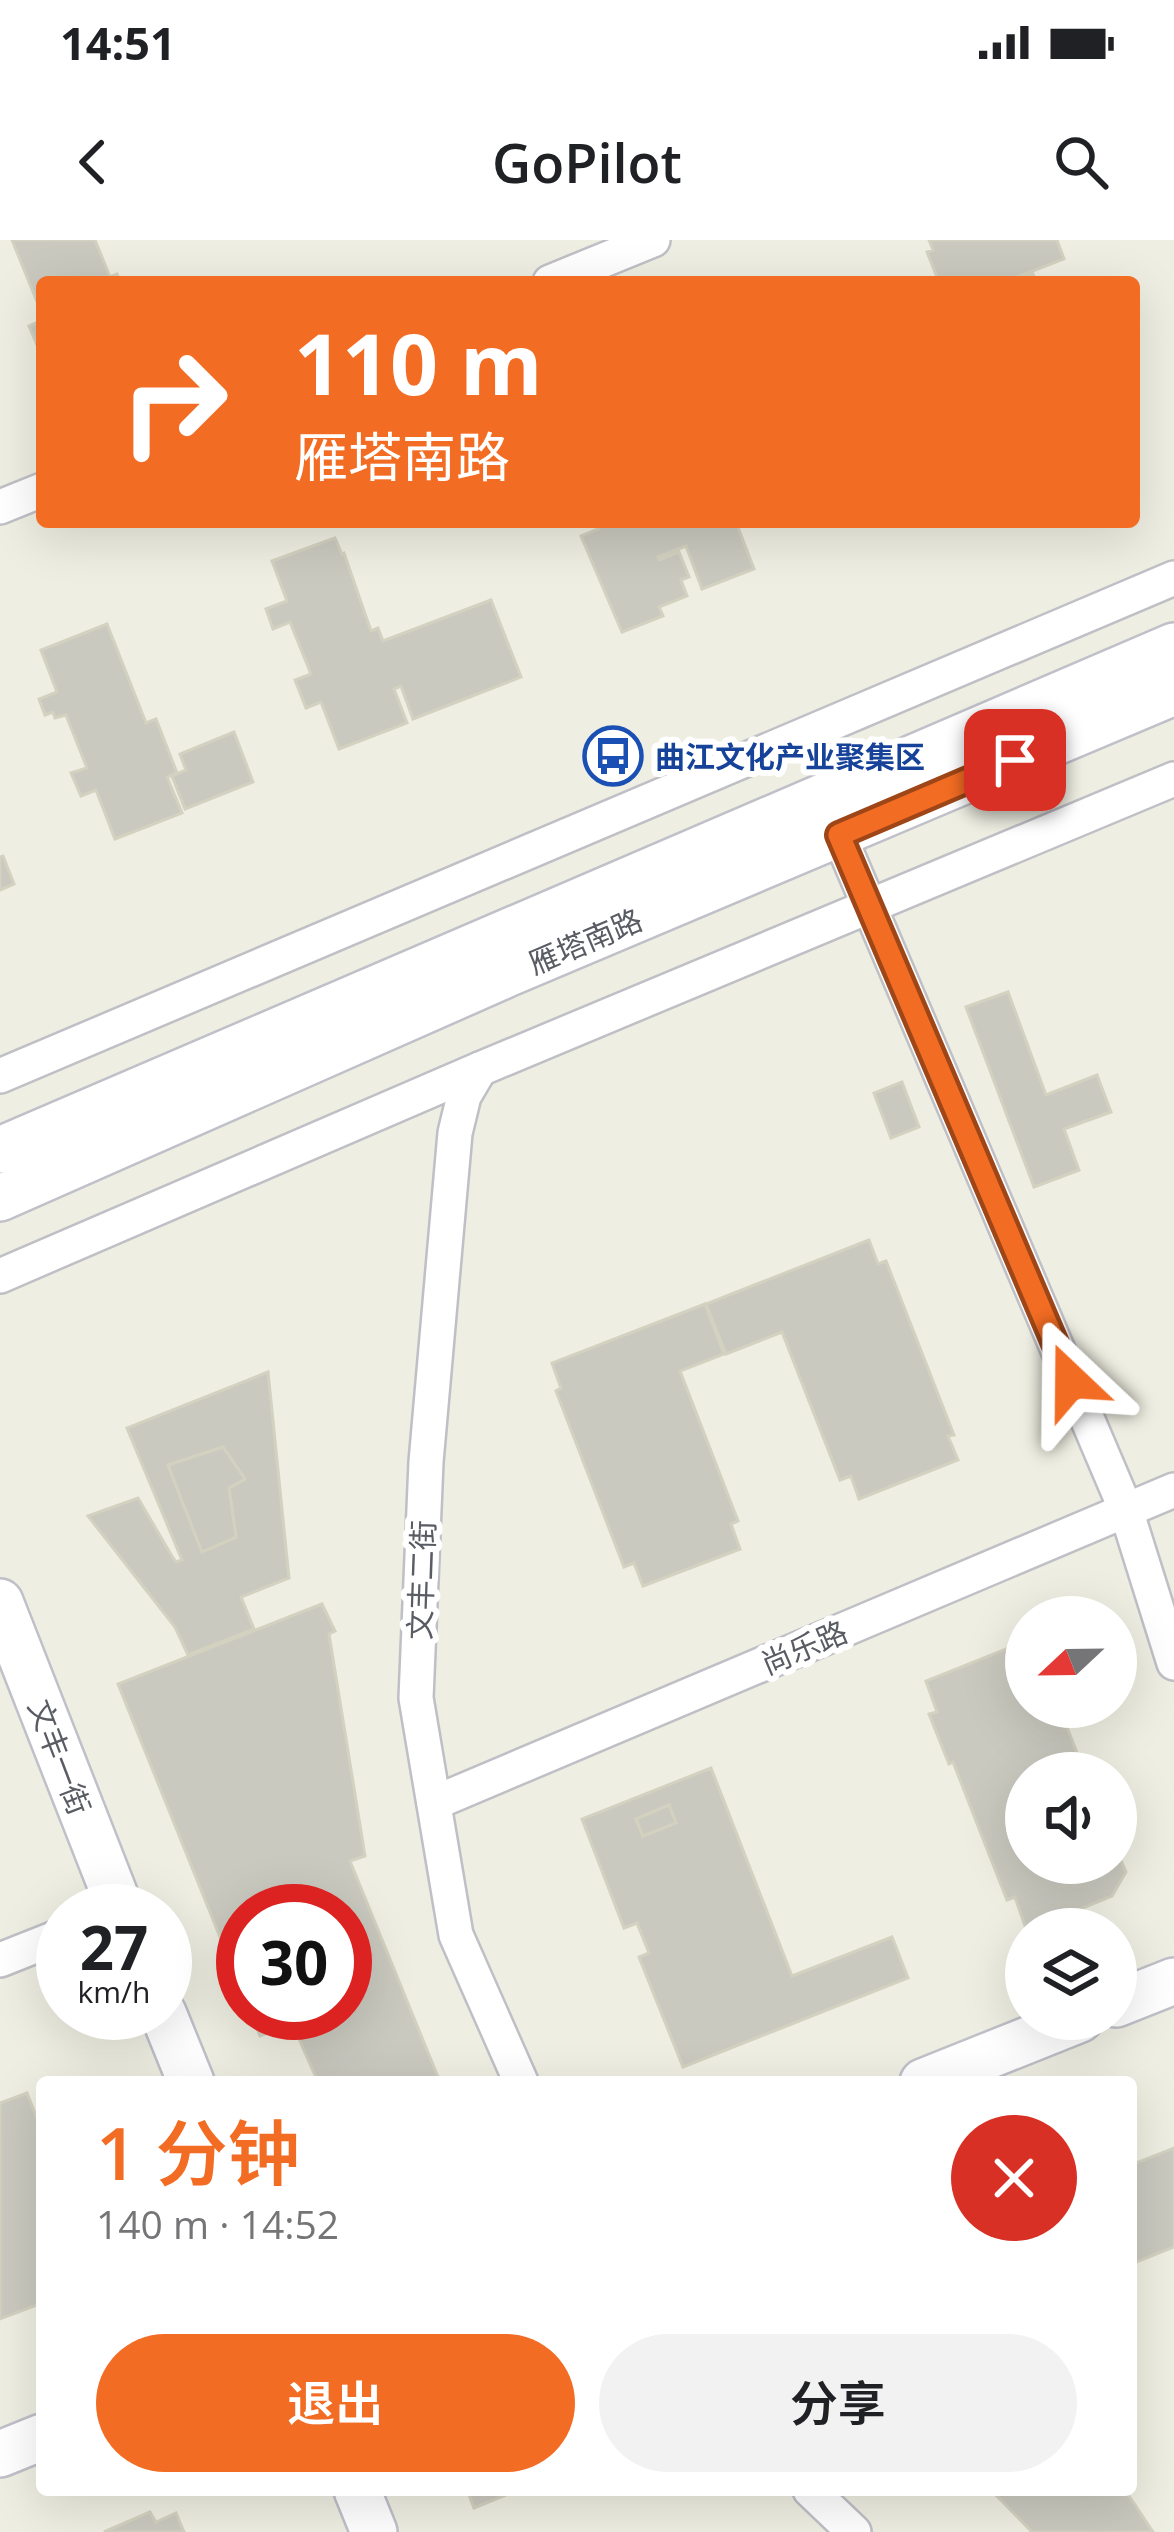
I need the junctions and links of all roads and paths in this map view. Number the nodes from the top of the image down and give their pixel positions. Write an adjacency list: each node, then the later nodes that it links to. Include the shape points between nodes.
1 (652, 240): 2 (street)
2 (565, 276)
3 (36, 492): 4 (street)
4 (0, 507)
5 (1174, 578): 12 (street)
6 (1174, 646): 13 (main road, 雁塔南路)
7 (1174, 692): 9 (main road, 雁塔南路)
8 (1174, 779): 10 (street)
9 (839, 835): 10 (street); 14 (main road, 雁塔南路)
10 (870, 906): 11 (street); 17 (street)
11 (480, 1069): 15 (street); 20 (street, 文丰二街, via 454,1133 426,1462 416,1698)
12 (0, 1076)
13 (0, 1150)
14 (0, 1198)
15 (0, 1276)
16 (1174, 1490): 17 (street, 尚乐路)
17 (1126, 1510): 19 (street); 20 (street, 尚乐路)
18 (0, 1603): 21 (main road, 文丰一街)
19 (1174, 1663)
20 (434, 1804): 29 (street, 文丰二街, via 456,1935)
21 (110, 1884)
22 (36, 1946): 23 (street)
23 (0, 1960)
24 (1174, 1981): 25 (main road)
25 (1137, 1996)
26 (174, 2040): 28 (main road)
27 (1027, 2040): 30 (main road)
28 (189, 2076)
29 (518, 2076)
30 (938, 2076)
31 (36, 2439): 32 (main road)
32 (0, 2454)
33 (359, 2496): 35 (main road)
34 (816, 2496): 36 (street)
35 (374, 2532)
36 (854, 2532)

